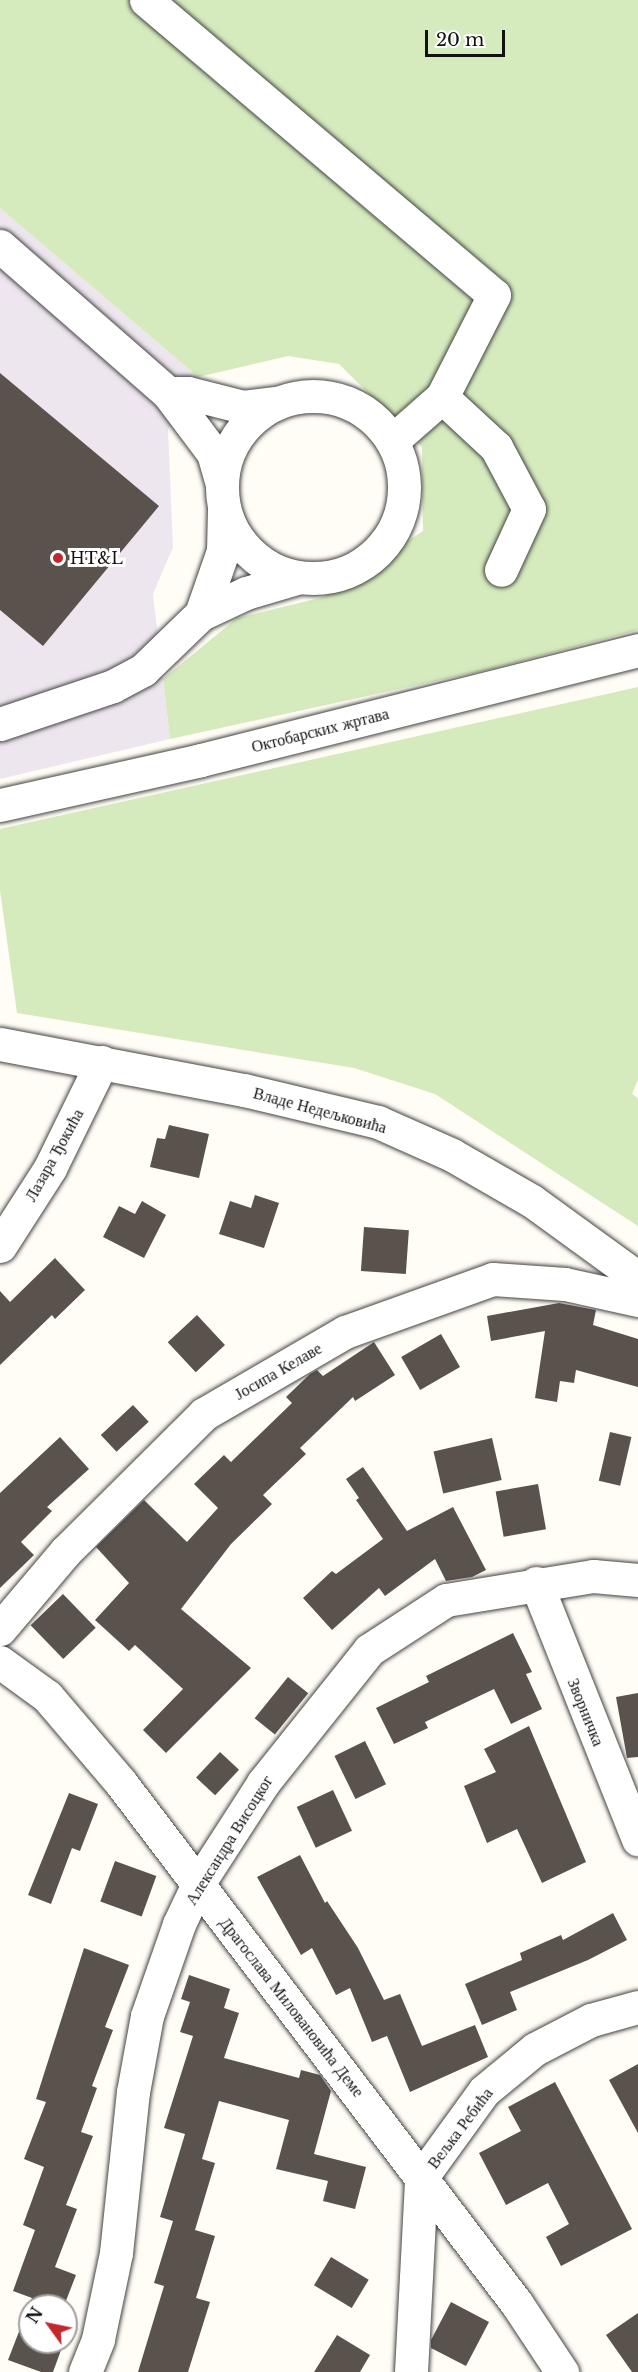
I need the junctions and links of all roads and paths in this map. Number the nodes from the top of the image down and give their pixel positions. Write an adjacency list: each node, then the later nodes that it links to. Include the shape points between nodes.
1 (146, 0): 4 (street, via 494,295)
2 (0, 246): 3 (street)
3 (168, 393): 5 (street, via 188,393 243,407); 7 (street, via 213,453)
4 (442, 397): 6 (street); 8 (street, via 496,447 528,509)
5 (278, 402): 6 (street, via 312,396 354,405 376,420); 7 (street, via 256,416 238,435 226,459)
6 (393, 440): 9 (street, via 402,464 405,490 401,516 389,539 371,558 349,572 324,579)
7 (223, 497): 9 (street, via 234,534 251,555 272,569); 10 (street, via 223,550)
8 (501, 570)
9 (297, 578): 10 (street, via 246,593)
10 (201, 614): 12 (street, via 152,663 113,686)
11 (638, 650): 13 (street, Октобарских жртава, via 201,760)
12 (0, 724)
13 (0, 805)
14 (0, 1044): 15 (street, Владе Недељковића)
15 (102, 1062): 16 (street, Лазара Ђокића, via 50,1168); 17 (street, Владе Недељковића, via 378,1122 452,1155 532,1201)
16 (0, 1246)
17 (638, 1278)
18 (638, 1300): 21 (street, Јосипа Келаве, via 566,1284 493,1279 345,1332 204,1414 66,1551)
19 (638, 1580): 20 (street, Александра Висоцког, via 594,1576)
20 (536, 1583): 23 (street, Зворничка); 24 (street, Александра Висоцког, via 446,1600 369,1650 263,1784)
21 (0, 1629)
22 (0, 1662): 24 (street, Драгослава Миловановића Деме, via 47,1696 122,1784)
23 (638, 1839)
24 (198, 1884): 26 (street, Драгослава Миловановића Деме); 27 (street, Александра Висоцког, via 179,1924 147,2016 133,2092 116,2253 98,2339)
25 (638, 2007): 26 (street, Вељка Ребића, via 591,2020 535,2049 484,2091)
26 (421, 2178): 28 (street, Вељка Ребића); 29 (street, Драгослава Миловановића Деме, via 517,2304)
27 (85, 2372)
28 (411, 2372)
29 (562, 2372)

